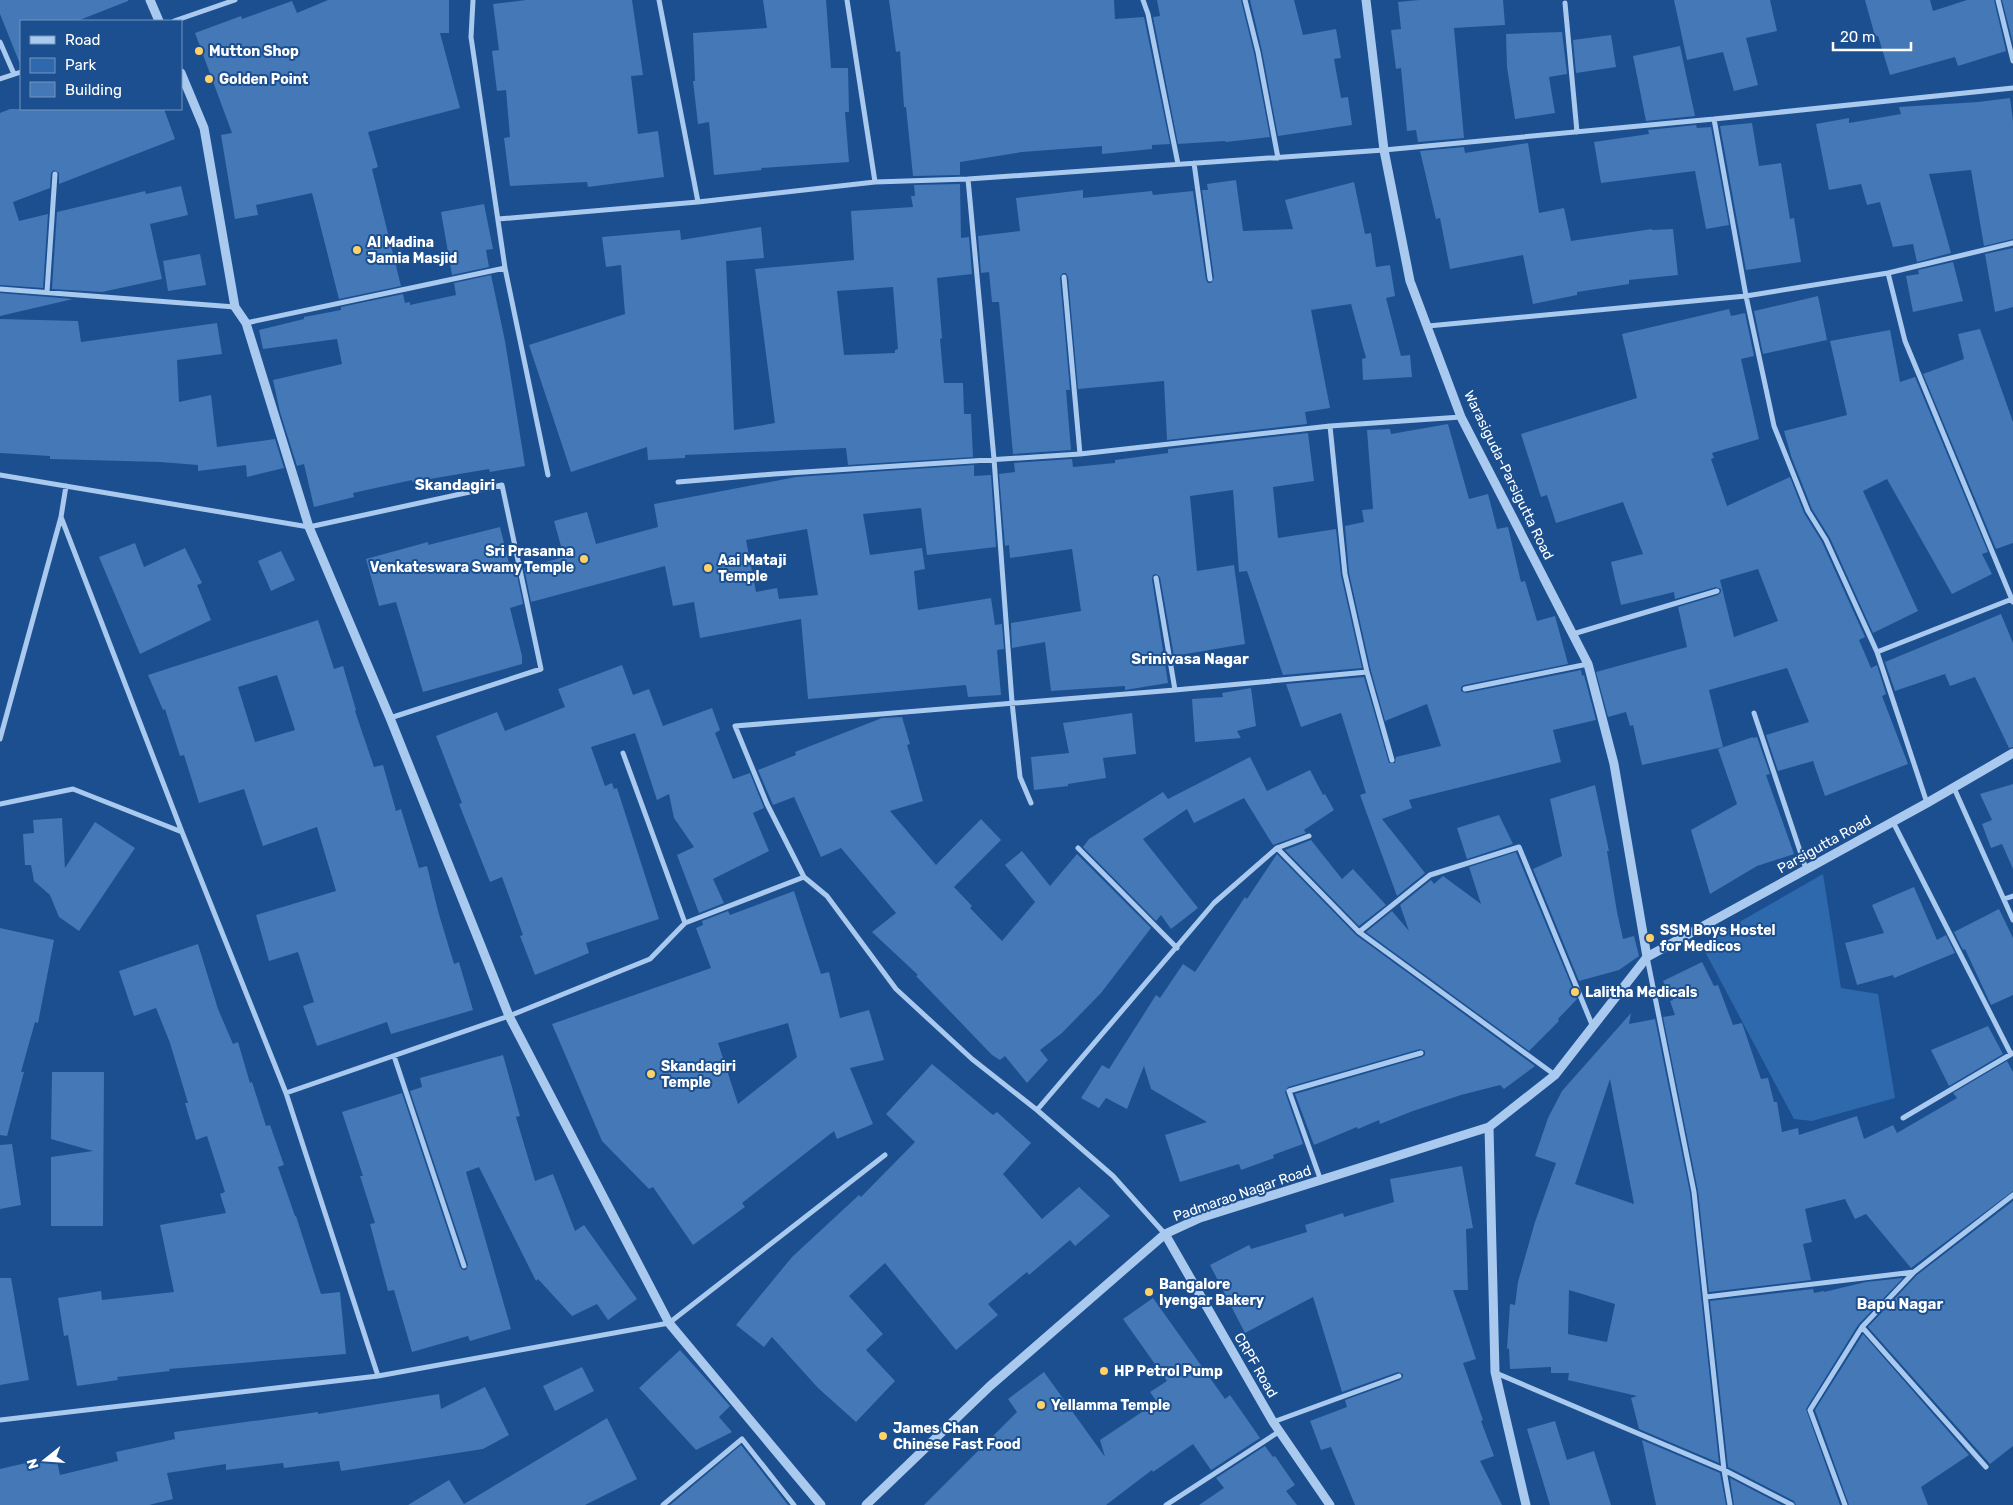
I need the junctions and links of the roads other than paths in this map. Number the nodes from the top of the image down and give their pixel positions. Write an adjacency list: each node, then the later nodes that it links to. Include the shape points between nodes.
1 (150, 0): 11 (street)
2 (236, 0): 12 (street)
3 (473, 0): 30 (street, via 471,36)
4 (658, 0): 29 (street)
5 (847, 0): 28 (street)
6 (1143, 0): 25 (street)
7 (1245, 0): 23 (street)
8 (1366, 0): 22 (street, Warasiguda-Parsigutta Road)
9 (1998, 0): 14 (street)
10 (1565, 3): 21 (street)
11 (159, 20)
12 (177, 20)
13 (0, 42): 16 (street)
14 (2013, 61)
15 (20, 72): 16 (street)
16 (14, 74): 18 (street)
17 (182, 75): 39 (street, via 204,128)
18 (0, 79)
19 (2013, 88): 20 (street)
20 (1714, 119): 21 (street); 38 (street)
21 (1578, 132): 22 (street)
22 (1384, 150): 23 (street); 41 (street, Warasiguda-Parsigutta Road, via 1410,281)
23 (1278, 158): 24 (street)
24 (1194, 163): 25 (street); 35 (street)
25 (1178, 164): 27 (street)
26 (55, 174): 37 (street)
27 (968, 179): 28 (street); 45 (street)
28 (874, 182): 29 (street)
29 (698, 202): 30 (street)
30 (498, 219): 32 (street)
31 (2013, 243): 33 (street)
32 (504, 268): 40 (street); 47 (street)
33 (1888, 274): 38 (street); 54 (street, via 1905,341)
34 (1064, 277): 44 (street)
35 (1210, 279)
36 (0, 289): 37 (street)
37 (47, 292): 39 (street)
38 (1746, 296): 41 (street); 56 (street, via 1774,426 1808,511 1826,540)
39 (235, 307): 40 (street)
40 (246, 322): 51 (street)
41 (1428, 326): 42 (street, Warasiguda-Parsigutta Road)
42 (1461, 417): 43 (street); 55 (street, Warasiguda-Parsigutta Road)
43 (1330, 426): 44 (street); 58 (street, via 1345,574)
44 (1080, 454): 45 (street)
45 (994, 459): 48 (street); 61 (street)
46 (0, 475): 49 (street)
47 (548, 475)
48 (678, 482)
49 (66, 486): 50 (street); 51 (street)
50 (62, 517): 64 (street); 73 (street)
51 (309, 527): 63 (street); 63 (street, via 502,486 541,669)
52 (1156, 578): 59 (street)
53 (1717, 591): 55 (street)
54 (2012, 601): 56 (street)
55 (1573, 634): 57 (street, Warasiguda-Parsigutta Road)
56 (1877, 652): 70 (street)
57 (1588, 664): 60 (street); 85 (street, Warasiguda-Parsigutta Road, via 1614,764)
58 (1367, 672): 59 (street); 67 (street)
59 (1175, 690): 61 (street)
60 (1465, 690)
61 (1012, 702): 69 (street, via 1020,777); 78 (street, via 735,726 766,804)
62 (1754, 713): 77 (street)
63 (390, 718): 86 (street)
64 (0, 739)
65 (623, 753): 82 (street)
66 (2013, 753): 68 (street, Parsigutta Road)
67 (1392, 760)
68 (1954, 788): 70 (street, Parsigutta Road); 80 (street)
69 (1031, 803)
70 (1927, 803): 72 (street, Parsigutta Road)
71 (0, 804): 73 (street, via 73,789)
72 (1893, 822): 77 (street, Parsigutta Road); 89 (street)
73 (182, 832): 92 (street)
74 (1309, 836): 76 (street)
75 (1078, 848): 84 (street)
76 (1278, 848): 83 (street); 84 (street, via 1214,903)
77 (1806, 869): 85 (street, Parsigutta Road)
78 (804, 877): 82 (street); 93 (street, via 827,896 896,989 972,1059)
79 (2013, 896): 80 (street)
80 (2004, 899): 81 (street)
81 (2013, 920)
82 (685, 923): 86 (street, via 650,959)
83 (1359, 932): 87 (street, via 1430,875 1519,847); 91 (street)
84 (1177, 948): 93 (street)
85 (1647, 957): 87 (street, Padmarao Nagar Road); 102 (street, via 1694,1192)
86 (509, 1016): 90 (street); 103 (street)
87 (1592, 1027): 91 (street, Padmarao Nagar Road)
88 (1421, 1053): 97 (street, via 1289,1091)
89 (2012, 1053): 94 (street)
90 (394, 1056): 92 (street); 100 (street)
91 (1555, 1075): 95 (street, Padmarao Nagar Road)
92 (286, 1093): 106 (street)
93 (1037, 1110): 99 (street, via 1113,1176)
94 (1903, 1118)
95 (1489, 1127): 97 (street, Padmarao Nagar Road); 105 (street)
96 (885, 1155): 103 (street)
97 (1321, 1181): 99 (street, Padmarao Nagar Road, via 1200,1218)
98 (2013, 1195): 101 (street)
99 (1164, 1234): 109 (street, CRPF Road); 116 (street, Padmarao Nagar Road, via 990,1386)
100 (464, 1266)
101 (1914, 1272): 102 (street); 104 (street)
102 (1706, 1297): 112 (street)
103 (669, 1323): 106 (street); 115 (street)
104 (1862, 1327): 111 (street); 122 (street, via 1810,1410)
105 (1495, 1372): 112 (street); 119 (street)
106 (378, 1376): 108 (street)
107 (1399, 1376): 109 (street)
108 (0, 1420)
109 (1274, 1422): 110 (street, CRPF Road)
110 (1280, 1431): 117 (street); 118 (street, CRPF Road)
111 (1986, 1468)
112 (1724, 1470): 120 (street); 121 (street)
113 (663, 1505): 114 (street, via 742,1439)
114 (794, 1505)
115 (821, 1505)
116 (866, 1505)
117 (1166, 1505)
118 (1330, 1505)
119 (1526, 1505)
120 (1730, 1505)
121 (1792, 1505)
122 (1845, 1505)

